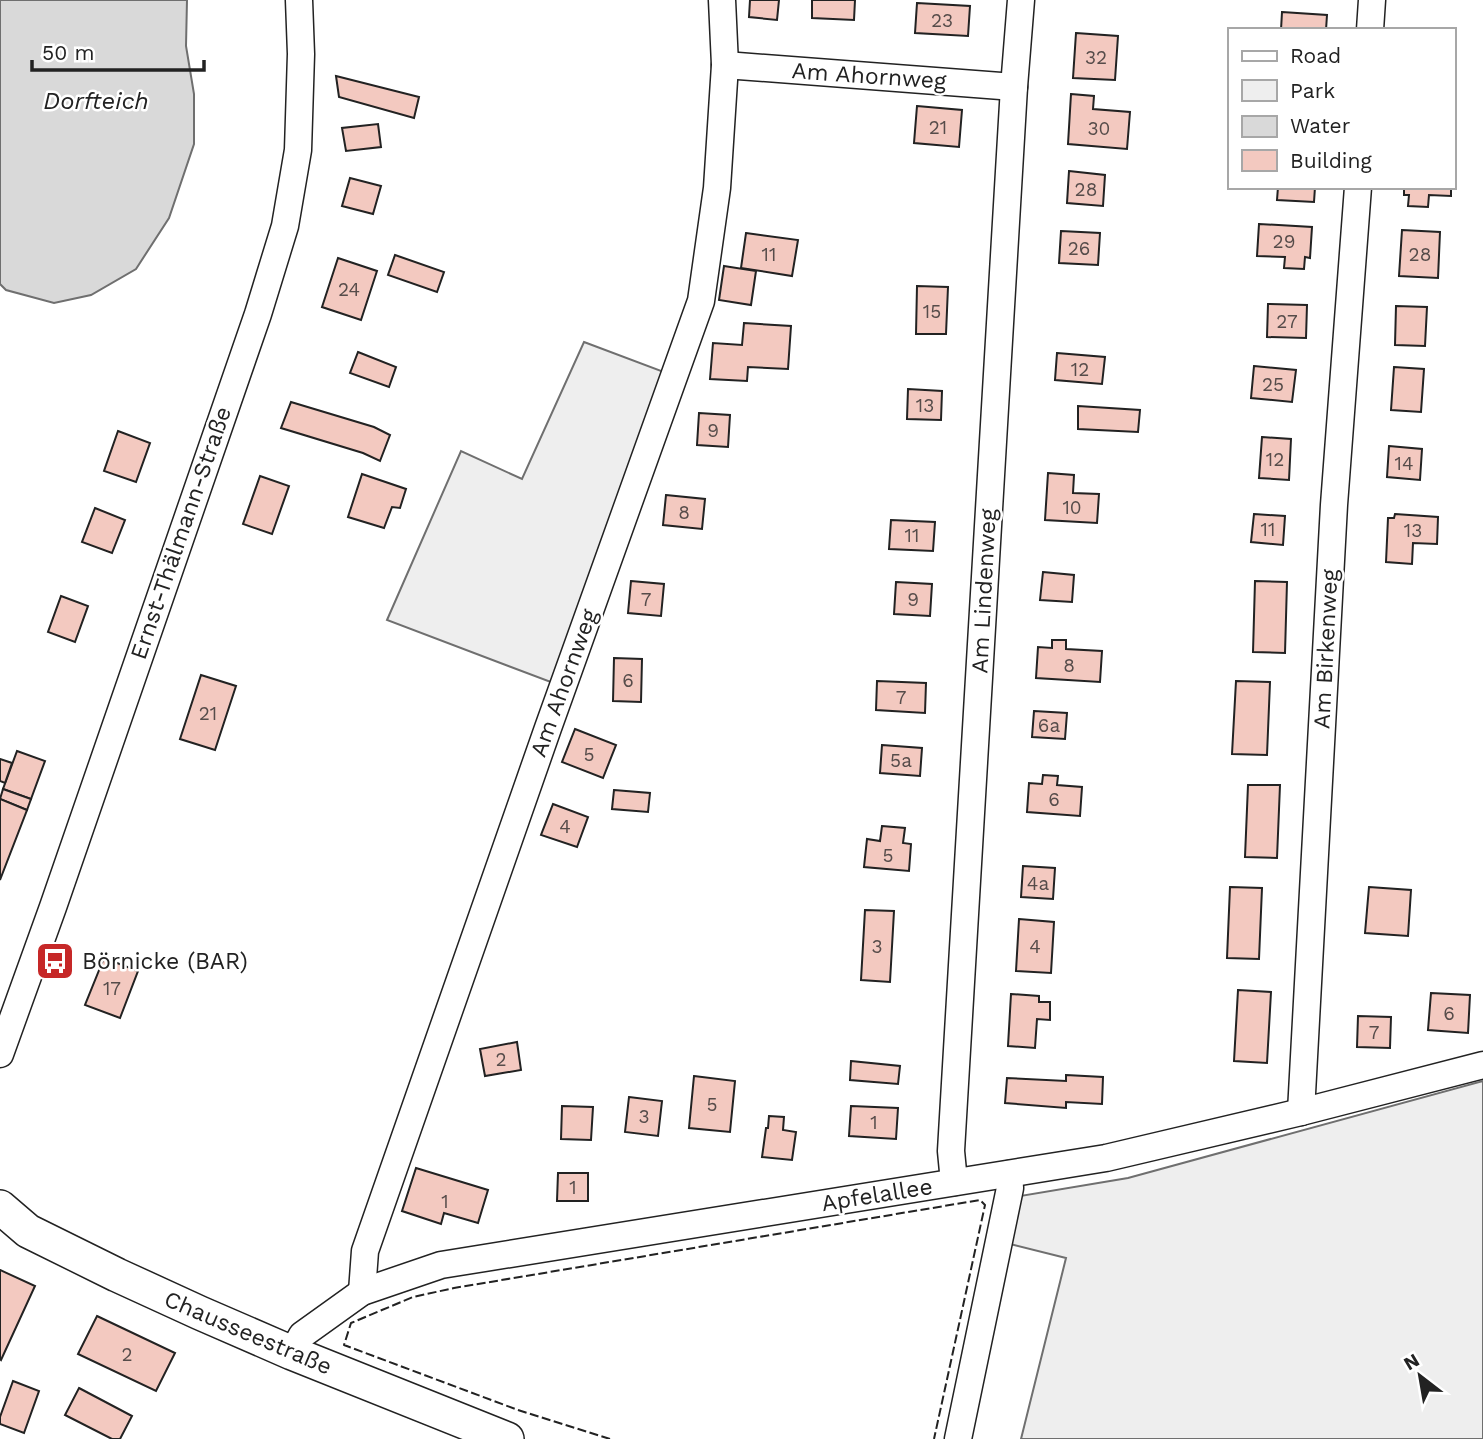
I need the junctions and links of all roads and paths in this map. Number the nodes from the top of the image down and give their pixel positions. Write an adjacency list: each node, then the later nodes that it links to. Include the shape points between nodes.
1 (299, 0): 9 (street, Ernst-Thälmann-Straße, via 298,150 285,226)
2 (722, 0): 6 (street, Am Ahornweg)
3 (1021, 0): 7 (street, Am Lindenweg)
4 (1372, 0): 5 (street)
5 (1370, 28)
6 (725, 65): 7 (street, Am Ahornweg); 15 (street, Am Ahornweg, via 701,301 365,1251)
7 (1014, 87): 13 (street, Am Lindenweg, via 951,1137)
8 (1358, 189): 11 (street, Am Birkenweg, via 1334,505)
9 (0, 1054)
10 (1483, 1065): 11 (street, Apfelallee)
11 (1301, 1112): 12 (street, Apfelallee, via 1106,1158)
12 (1009, 1174): 13 (street, Apfelallee); 18 (street, via 1010,1188)
13 (954, 1182): 15 (street, Apfelallee, via 441,1265)
14 (0, 1207): 16 (main road, Chausseestraße, via 39,1237)
15 (362, 1292): 16 (street, Apfelallee, via 302,1335)
16 (292, 1353): 17 (main road, Chausseestraße)
17 (507, 1439)
18 (958, 1439)

